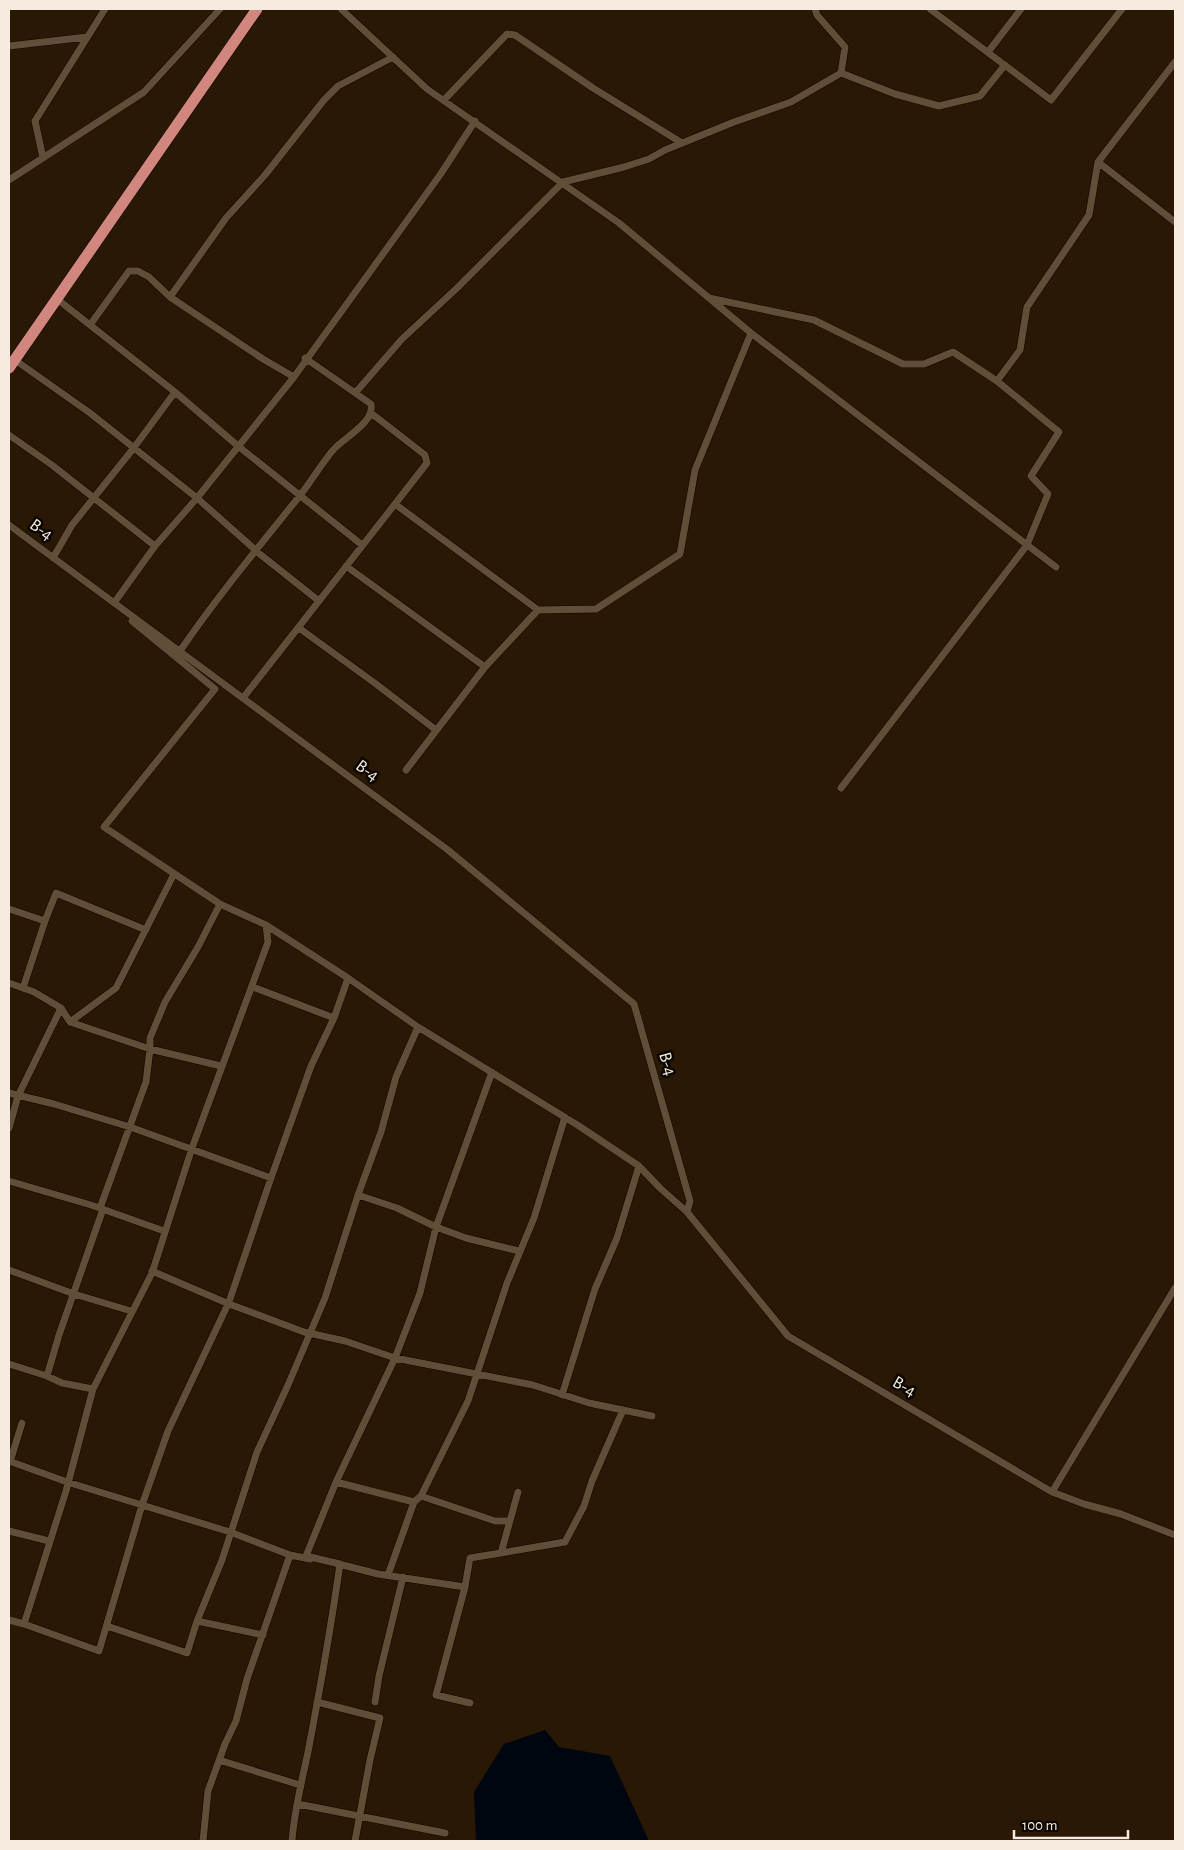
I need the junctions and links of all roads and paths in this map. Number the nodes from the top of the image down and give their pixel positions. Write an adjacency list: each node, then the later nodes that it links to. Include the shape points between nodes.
1 (105, 9): 9 (street)
2 (220, 9): 19 (street, via 144,92)
3 (258, 9): 26 (highway)
4 (342, 9): 12 (street)
5 (815, 9): 15 (street, via 817,16 844,46)
6 (930, 9): 11 (street)
7 (1021, 9): 11 (street)
8 (1122, 9): 14 (street, via 1051,100)
9 (87, 37): 10 (street); 19 (street, via 35,122)
10 (9, 46)
11 (988, 52): 14 (street)
12 (393, 56): 16 (street, via 427,89); 24 (street, via 338,86 324,100 226,218)
13 (1175, 62): 20 (street)
14 (1005, 65): 15 (street, via 980,96 939,106 895,94)
15 (841, 73): 18 (street, via 791,102)
16 (444, 100): 17 (street); 18 (street, via 507,34 515,35)
17 (475, 121): 22 (street); 29 (street, via 440,175)
18 (682, 143): 22 (street, via 624,168)
19 (43, 158): 21 (street)
20 (1098, 162): 23 (street); 32 (street, via 1089,215 1027,307 1020,350)
21 (9, 180)
22 (563, 182): 25 (street, via 619,223); 34 (street, via 402,339)
23 (1175, 222)
24 (170, 297): 27 (street, via 138,271 129,271); 31 (street)
25 (706, 298): 28 (street); 32 (street, via 814,320 904,364 924,364 952,352)
26 (56, 299): 27 (street); 30 (highway)
27 (90, 325): 33 (street)
28 (751, 333): 44 (street); 53 (street, via 695,470 680,554 596,609)
29 (306, 358): 31 (street); 34 (street)
30 (12, 364): 38 (street, via 90,414)
31 (294, 377): 37 (street)
32 (997, 381): 44 (street, via 1059,432 1030,476 1048,494)
33 (175, 392): 37 (street); 38 (street)
34 (356, 392): 35 (street, via 371,404)
35 (371, 413): 39 (street, via 335,448); 42 (street, via 425,455 427,463)
36 (9, 435): 40 (street)
37 (238, 446): 39 (street); 41 (street)
38 (133, 449): 40 (street); 41 (street)
39 (300, 495): 45 (street); 47 (street)
40 (94, 498): 46 (street); 48 (street, via 72,525)
41 (197, 498): 46 (street); 47 (street)
42 (396, 504): 45 (street); 53 (street)
43 (9, 525): 48 (street, B-4)
44 (1027, 544): 50 (street); 60 (street)
45 (362, 545): 49 (street)
46 (155, 546): 52 (street)
47 (256, 550): 51 (street); 55 (street)
48 (56, 560): 52 (street, B-4); 61 (street, via 215,689 104,827)
49 (346, 566): 51 (street); 56 (street)
50 (1056, 567)
51 (319, 601): 54 (street)
52 (114, 603): 55 (street, B-4)
53 (538, 610): 56 (street)
54 (299, 628): 57 (street); 58 (street)
55 (180, 651): 57 (street, B-4)
56 (485, 667): 58 (street)
57 (243, 698): 89 (street, B-4, via 448,850 634,1004 690,1201)
58 (436, 730): 59 (street)
59 (406, 770)
60 (841, 788)
61 (174, 874): 62 (street); 66 (street)
62 (220, 904): 65 (street); 75 (street, via 165,1002 150,1038)
63 (9, 909): 64 (street)
64 (45, 920): 66 (street, via 56,893); 70 (street)
65 (266, 926): 67 (street); 69 (street, via 268,942)
66 (146, 930): 73 (street, via 116,988)
67 (348, 978): 72 (street); 74 (street)
68 (9, 983): 70 (street)
69 (252, 987): 72 (street); 76 (street)
70 (23, 988): 71 (street)
71 (61, 1008): 73 (street); 79 (street)
72 (334, 1018): 85 (street, via 311,1066)
73 (70, 1022): 75 (street)
74 (418, 1027): 77 (street); 87 (street, via 396,1077 381,1132)
75 (150, 1049): 76 (street); 81 (street, via 146,1082)
76 (221, 1066): 83 (street)
77 (492, 1072): 80 (street); 90 (street)
78 (9, 1093): 79 (street)
79 (18, 1096): 81 (street); 82 (street)
80 (565, 1117): 84 (street); 92 (street, via 534,1218)
81 (130, 1127): 83 (street); 88 (street)
82 (9, 1128)
83 (192, 1148): 85 (street); 91 (street)
84 (638, 1166): 89 (street); 105 (street, via 617,1238 595,1290)
85 (271, 1178): 97 (street)
86 (9, 1181): 88 (street)
87 (358, 1195): 90 (street, via 397,1208); 99 (street, via 325,1298)
88 (102, 1209): 91 (street); 96 (street)
89 (688, 1212): 113 (street, B-4, via 788,1336)
90 (436, 1227): 92 (street); 100 (street, via 420,1293)
91 (164, 1231): 94 (street)
92 (519, 1251): 102 (street)
93 (9, 1270): 96 (street)
94 (152, 1271): 97 (street); 98 (street)
95 (1175, 1288): 113 (street)
96 (74, 1294): 98 (street); 103 (street)
97 (228, 1304): 99 (street); 116 (street, via 168,1431)
98 (131, 1311): 104 (street)
99 (310, 1333): 100 (street); 119 (street, via 256,1452)
100 (395, 1358): 102 (street); 111 (street)
101 (9, 1364): 103 (street)
102 (478, 1374): 105 (street, via 534,1385); 114 (street)
103 (48, 1376): 104 (street, via 62,1383)
104 (93, 1390): 110 (street)
105 (562, 1395): 106 (street)
106 (622, 1410): 107 (street); 122 (street, via 584,1506 565,1542)
107 (652, 1416)
108 (22, 1423): 109 (street)
109 (9, 1461): 110 (street)
110 (67, 1482): 116 (street); 121 (street)
111 (336, 1482): 115 (street); 124 (street, via 306,1556)
112 (518, 1492): 117 (street)
113 (1052, 1492): 120 (street, B-4, via 1121,1514)
114 (421, 1496): 115 (street); 117 (street, via 494,1520)
115 (414, 1502): 125 (street)
116 (142, 1505): 119 (street); 131 (street)
117 (508, 1521): 122 (street)
118 (9, 1530): 121 (street)
119 (230, 1532): 123 (street); 129 (street)
120 (1175, 1536)
121 (49, 1541): 130 (street)
122 (501, 1553): 127 (street, via 470,1558)
123 (290, 1555): 124 (street); 132 (street)
124 (340, 1564): 125 (street); 133 (street)
125 (388, 1576): 126 (street)
126 (402, 1578): 127 (street); 134 (street)
127 (465, 1587): 135 (street, via 436,1695)
128 (9, 1620): 130 (street)
129 (197, 1622): 131 (street, via 187,1653); 132 (street)
130 (24, 1624): 131 (street, via 99,1651)
131 (107, 1626)
132 (263, 1634): 136 (street, via 246,1680 236,1721)
133 (317, 1702): 137 (street); 139 (street, via 380,1718)
134 (376, 1702)
135 (470, 1703)
136 (219, 1760): 137 (street); 141 (street, via 208,1791)
137 (300, 1785): 138 (street)
138 (298, 1804): 139 (street); 142 (street)
139 (361, 1816): 140 (street); 143 (street)
140 (445, 1834)
141 (203, 1841)
142 (292, 1841)
143 (355, 1841)

